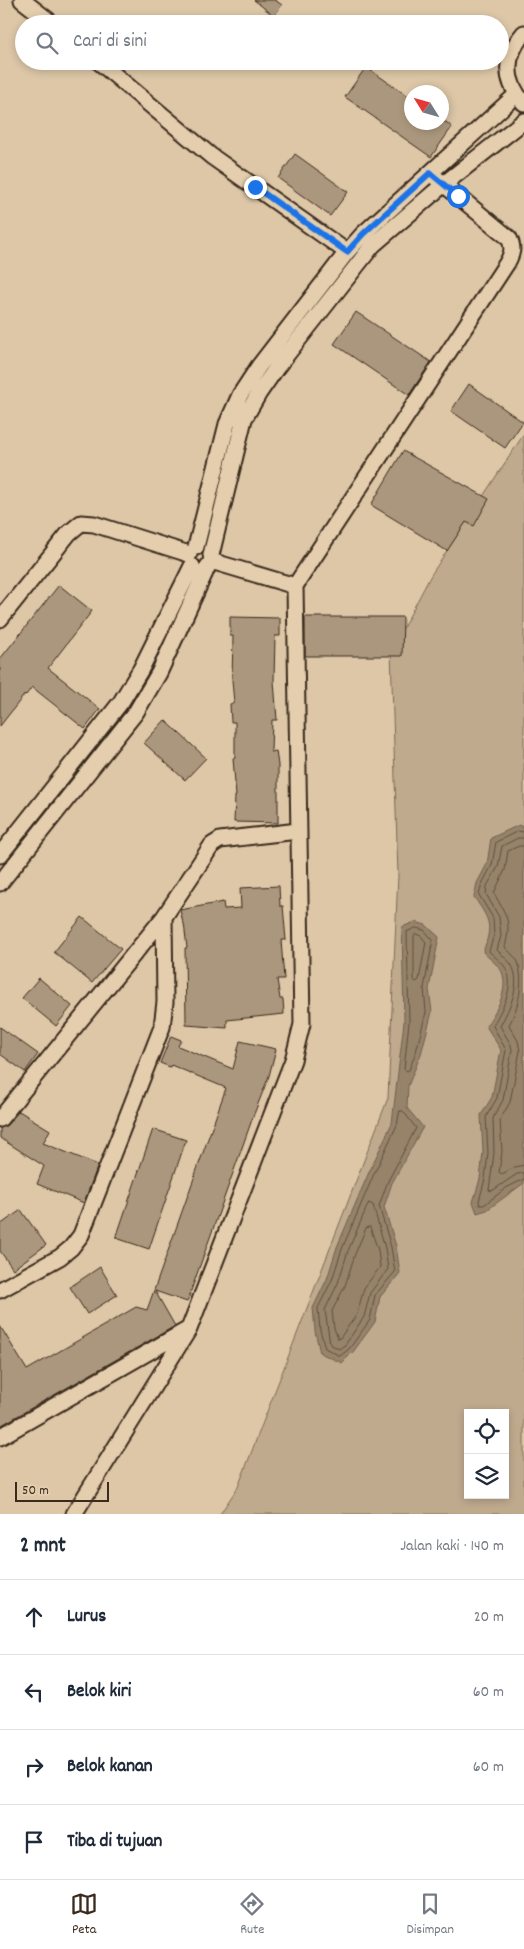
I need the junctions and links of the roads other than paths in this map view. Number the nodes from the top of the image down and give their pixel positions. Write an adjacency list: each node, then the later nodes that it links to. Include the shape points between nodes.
1 (22, 0): 2 (street)
2 (41, 15)
3 (524, 33): 5 (street, via 514,47 509,64 510,81)
4 (109, 70): 9 (street, via 211,156)
5 (520, 99): 7 (street)
6 (524, 121): 8 (street)
7 (430, 173): 8 (street); 9 (street)
8 (444, 184): 11 (street, via 373,245 258,393 244,419); 12 (street, via 509,238 513,252)
9 (347, 252): 10 (street, via 240,395 227,424)
10 (192, 556): 11 (street, via 202,569); 11 (street, via 204,547); 13 (street, via 94,524 81,523 69,533); 15 (street, via 141,670 121,702)
11 (210, 561): 12 (street); 16 (street, via 160,673 136,712)
12 (294, 586): 14 (street)
13 (0, 619)
14 (298, 831): 18 (street, via 220,840 212,845); 21 (street, via 302,1024 293,1060)
15 (3, 852): 16 (street)
16 (19, 859): 17 (street)
17 (0, 883)
18 (164, 917): 19 (street); 20 (street, via 165,1002 162,1027 81,1236 60,1257)
19 (0, 1119)
20 (0, 1290)
21 (188, 1329): 22 (street); 23 (street)
22 (0, 1437)
23 (74, 1514)

